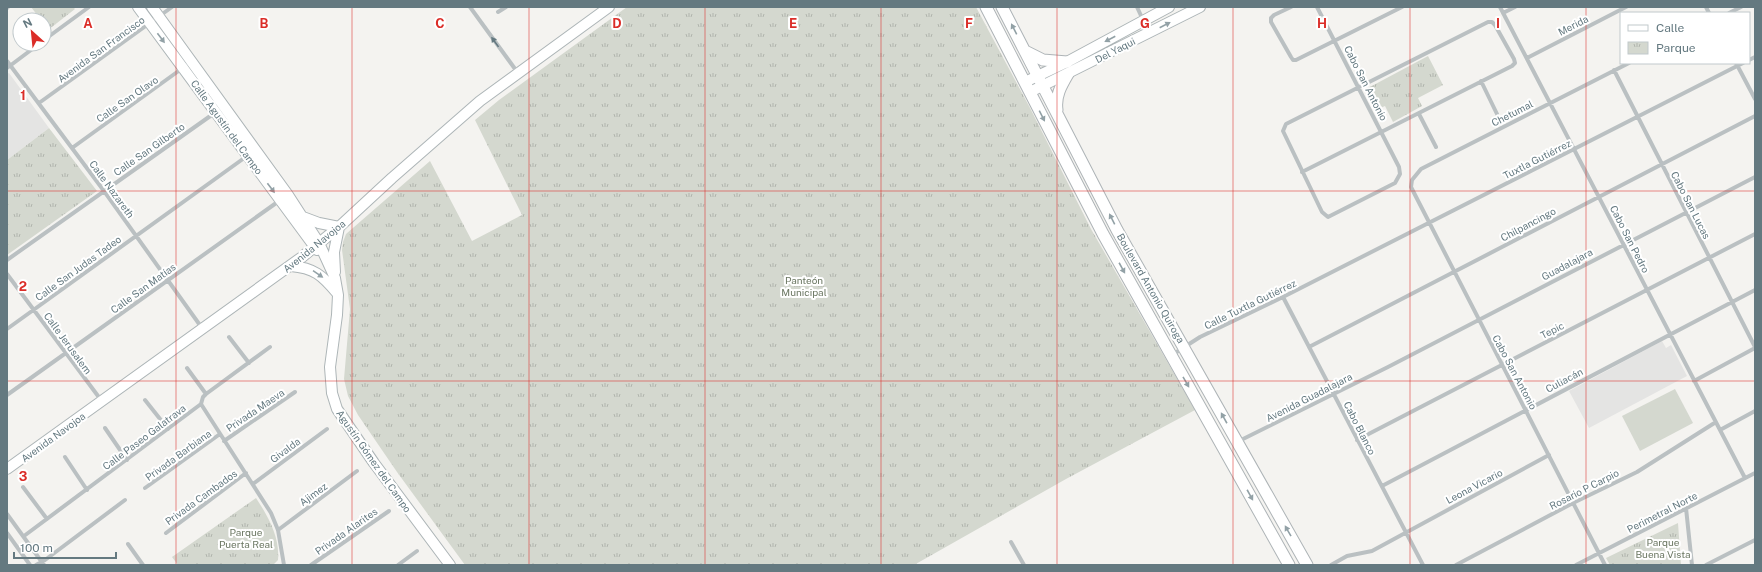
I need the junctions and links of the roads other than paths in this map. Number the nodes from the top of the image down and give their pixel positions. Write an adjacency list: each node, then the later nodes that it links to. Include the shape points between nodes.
1 (89, 7): 27 (street)
2 (138, 7): 25 (street, Calle Agustín del Campo)
3 (152, 7): 23 (street, Calle Agustín del Campo)
4 (172, 7): 23 (street, Avenida San Francisco)
5 (470, 7): 39 (street, one-way to 5)
6 (506, 7): 20 (street)
7 (609, 7): 39 (street, Avenida Navojoa)
8 (986, 7): 43 (main road, Boulevard Antonio Quiroga)
9 (1002, 7): 29 (main road, Boulevard Antonio Quiroga, one-way to 9)
10 (1137, 7): 24 (street)
11 (1169, 7): 24 (street, Del Yaqui)
12 (1200, 7): 26 (street, Del Yaqui, one-way to 12)
13 (1291, 7): 28 (street, via 1274,15 1271,22 1293,60)
14 (1317, 7): 28 (street, Cabo San Antonio)
15 (1402, 7): 28 (street)
16 (1500, 7): 22 (street, Cabo San Pedro)
17 (1515, 7): 22 (street)
18 (1626, 7): 31 (street, Merida)
19 (1741, 7): 21 (street)
20 (498, 12)
21 (1731, 12)
22 (1503, 13): 31 (street, Cabo San Pedro)
23 (159, 17): 25 (street, Avenida San Francisco); 35 (street, Calle Agustín del Campo)
24 (1143, 21): 26 (street); 33 (street, Del Yaqui, one-way to 33)
25 (150, 24): 35 (street, Calle Agustín del Campo, one-way to 35); 47 (street, Avenida San Francisco)
26 (1149, 33): 40 (street, Del Yaqui)
27 (52, 34)
28 (1335, 42): 44 (street, Cabo San Antonio)
29 (1025, 51): 33 (main road, via 1043,60); 41 (main road, Boulevard Antonio Quiroga)
30 (29, 52): 37 (street)
31 (1527, 58): 46 (street, Cabo San Pedro)
32 (7, 61): 37 (street, Calle Nazareth)
33 (1067, 62): 41 (street, Del Yaqui)
34 (1627, 64): 38 (street, Chetumal)
35 (187, 65): 48 (street, Calle Agustín del Campo); 56 (street, Calle San Olavo)
36 (1736, 65): 45 (street); 53 (street, Tuxtla Gutiérrez)
37 (9, 67): 47 (street, Calle Nazareth)
38 (1614, 70): 46 (street, Chetumal); 53 (street, Cabo San Lucas)
39 (519, 73): 69 (street, Avenida Navojoa, via 458,120)
40 (1068, 74): 41 (street, Del Yaqui); 49 (main road, via 1058,91)
41 (1040, 81): 43 (street, Del Yaqui); 49 (main road, Boulevard Antonio Quiroga)
42 (1481, 81): 44 (street, via 1515,63 1492,22); 50 (street); 51 (street)
43 (1028, 87): 98 (main road, Boulevard Antonio Quiroga, one-way to 98, via 1103,234)
44 (1359, 88): 54 (street, Cabo San Antonio); 60 (street, via 1286,124 1283,128)
45 (1755, 99)
46 (1550, 102): 57 (street, Cabo San Pedro); 62 (street, Chetumal, via 1421,169 1412,180)
47 (39, 103): 56 (street, Calle Nazareth)
48 (220, 109): 58 (street, Calle Agustín del Campo); 63 (street, Calle San Gilberto)
49 (1057, 114): 93 (main road, Boulevard Antonio Quiroga, one-way to 49, via 1117,230)
50 (1419, 114): 54 (street); 55 (street)
51 (1497, 114)
52 (1755, 116): 59 (street, Chilpancingo)
53 (1638, 117): 57 (street, Tuxtla Gutiérrez); 59 (street, Cabo San Lucas)
54 (1382, 132): 60 (street); 60 (street, Cabo San Antonio, via 1399,167 1400,174 1395,183 1328,217 1322,212)
55 (1436, 147)
56 (72, 148): 63 (street, Calle Nazareth)
57 (1575, 149): 64 (street, Cabo San Pedro); 68 (street, Tuxtla Gutiérrez)
58 (251, 153): 65 (street, Calle Agustín del Campo); 71 (street, Calle San Judas Tadeo)
59 (1662, 164): 64 (street, Chilpancingo); 66 (street, Cabo San Lucas)
60 (1302, 172)
61 (1755, 177): 66 (street, Guadalajara)
62 (1411, 187): 68 (street, Cabo San Antonio)
63 (104, 191): 71 (street, Calle Nazareth); 75 (street, Calle San Gilberto)
64 (1599, 196): 72 (street, Cabo San Pedro); 78 (street, Chilpancingo)
65 (284, 198): 67 (street, Calle Agustín del Campo); 73 (street, Calle Agustín del Campo); 81 (street, Calle San Matías)
66 (1686, 212): 72 (street, Guadalajara); 74 (street, Cabo San Lucas)
67 (303, 217): 69 (street); 73 (street, Calle Agustín del Campo)
68 (1429, 223): 77 (street, Tuxtla Gutiérrez); 78 (street, Cabo San Antonio)
69 (339, 227): 73 (street, Avenida Navojoa); 80 (street, via 334,252)
70 (1755, 234): 74 (street, Tepic)
71 (136, 236): 81 (street, Calle Nazareth); 87 (street, Calle San Judas Tadeo)
72 (1623, 244): 82 (street, Cabo San Pedro); 88 (street, Guadalajara)
73 (319, 248): 76 (street, Avenida Navojoa); 80 (street, Agustín Gómez del Campo)
74 (1709, 258): 82 (street, Tepic); 86 (street, Cabo San Lucas)
75 (7, 260)
76 (291, 266): 84 (street, one-way to 84, via 304,267 316,272); 89 (street, Avenida Navojoa)
77 (1337, 270): 85 (street, Calle Tuxtla Gutiérrez)
78 (1455, 271): 88 (street, Cabo San Antonio); 95 (street, Chilpancingo)
79 (7, 274): 87 (street, Calle Jerusalem)
80 (335, 278): 84 (street, Agustín Gómez del Campo)
81 (168, 280): 89 (street, Calle Nazareth); 97 (street, Calle San Matías)
82 (1648, 290): 91 (street, Cabo San Pedro); 100 (street, Tepic)
83 (1755, 290): 86 (street, Culiacán)
84 (338, 295): 159 (street, Agustín Gómez del Campo, via 338,315 330,367 332,394 337,409)
85 (1283, 298): 93 (street, Calle Tuxtla Gutiérrez); 95 (street, Cabo Blanco)
86 (1732, 302): 91 (street, Culiacán); 96 (street, Cabo San Lucas)
87 (34, 310): 90 (street, Calle San Judas Tadeo); 97 (street, Calle Jerusalem)
88 (1478, 320): 100 (street, Cabo San Antonio); 101 (street, Guadalajara)
89 (203, 328): 109 (street, Avenida Navojoa)
90 (7, 329)
91 (1669, 334): 103 (street, Cabo San Pedro); 111 (street, Culiacán)
92 (229, 337): 99 (street)
93 (1184, 346): 98 (street, Calle Tuxtla Gutiérrez); 121 (main road, Boulevard Antonio Quiroga, one-way to 93)
94 (270, 347): 99 (street, Calle Paseo Galatrava)
95 (1309, 347): 106 (street, Cabo Blanco)
96 (1755, 347): 103 (street)
97 (66, 354): 107 (street, Calle San Matías); 109 (street, Calle Jerusalem)
98 (1171, 356): 161 (main road, Boulevard Antonio Quiroga, one-way to 161)
99 (249, 363): 105 (street, Calle Paseo Galatrava)
100 (1503, 364): 111 (street, Cabo San Antonio); 119 (street, Tepic)
101 (1388, 367): 106 (street, Avenida Guadalajara)
102 (187, 368): 105 (street)
103 (1694, 381): 113 (street, Cabo San Pedro)
104 (295, 392): 120 (street, Privada Maeva)
105 (206, 394): 110 (street, Calle Paseo Galatrava)
106 (1334, 394): 119 (street, Cabo Blanco); 121 (street, Avenida Guadalajara)
107 (7, 395)
108 (145, 400): 115 (street)
109 (102, 402): 125 (street, Avenida Navojoa)
110 (201, 404): 115 (street, Calle Paseo Galatrava); 118 (street)
111 (1526, 409): 122 (street, Cabo San Antonio); 131 (street, Culiacán)
112 (1755, 411): 117 (street)
113 (1716, 422): 117 (street, Cabo San Pedro); 136 (street, Rosario P Carpio, via 1646,467)
114 (105, 428): 124 (street)
115 (168, 429): 124 (street, Calle Paseo Galatrava)
116 (327, 429): 130 (street, Givalda)
117 (1720, 430): 129 (street, Cabo San Pedro)
118 (220, 434): 120 (street); 133 (street, Privada Barbiana)
119 (1357, 440): 131 (street, Cabo Blanco)
120 (224, 441): 127 (street)
121 (1237, 442): 162 (main road, Boulevard Antonio Quiroga, one-way to 121)
122 (1549, 455): 136 (street, Cabo San Antonio); 142 (street, Leona Vicario)
123 (65, 456): 134 (street)
124 (127, 460): 134 (street, Calle Paseo Galatrava)
125 (7, 469)
126 (357, 471): 141 (street, Ajimez)
127 (246, 473): 130 (street); 143 (street, Privada Cambados)
128 (1755, 473): 129 (street, Perimetral Norte)
129 (1745, 478): 137 (street, Perimetral Norte)
130 (253, 484): 141 (street)
131 (1382, 486): 142 (street, Cabo Blanco)
132 (23, 487): 140 (street)
133 (145, 488)
134 (87, 490): 140 (street, Calle Paseo Galatrava)
135 (125, 500): 151 (street)
136 (1573, 503): 150 (street, Cabo San Antonio); 165 (street, Rosario P Carpio)
137 (1686, 508): 150 (street, Perimetral Norte); 168 (street)
138 (389, 511): 157 (street, Privada Alarites)
139 (7, 514): 145 (street)
140 (47, 519): 145 (street, Calle Paseo Galatrava)
141 (278, 530): 156 (street)
142 (1406, 531): 152 (street, Leona Vicario, via 1372,551 1347,556); 164 (street, Cabo Blanco)
143 (166, 532)
144 (7, 533): 153 (street)
145 (24, 536): 151 (street)
146 (1755, 540): 169 (street)
147 (1011, 542): 160 (street)
148 (128, 544): 155 (street)
149 (417, 551): 158 (street)
150 (1600, 553): 166 (street, Perimetral Norte); 167 (street, Cabo San Antonio)
151 (42, 563): 154 (street)
152 (1337, 563): 163 (street, Leona Vicario)
153 (30, 565)
154 (36, 565)
155 (142, 565)
156 (284, 565)
157 (311, 565)
158 (398, 565)
159 (450, 565)
160 (1024, 565)
161 (1290, 565)
162 (1307, 565)
163 (1331, 565)
164 (1424, 565)
165 (1456, 565)
166 (1576, 565)
167 (1605, 565)
168 (1692, 565)
169 (1706, 565)

